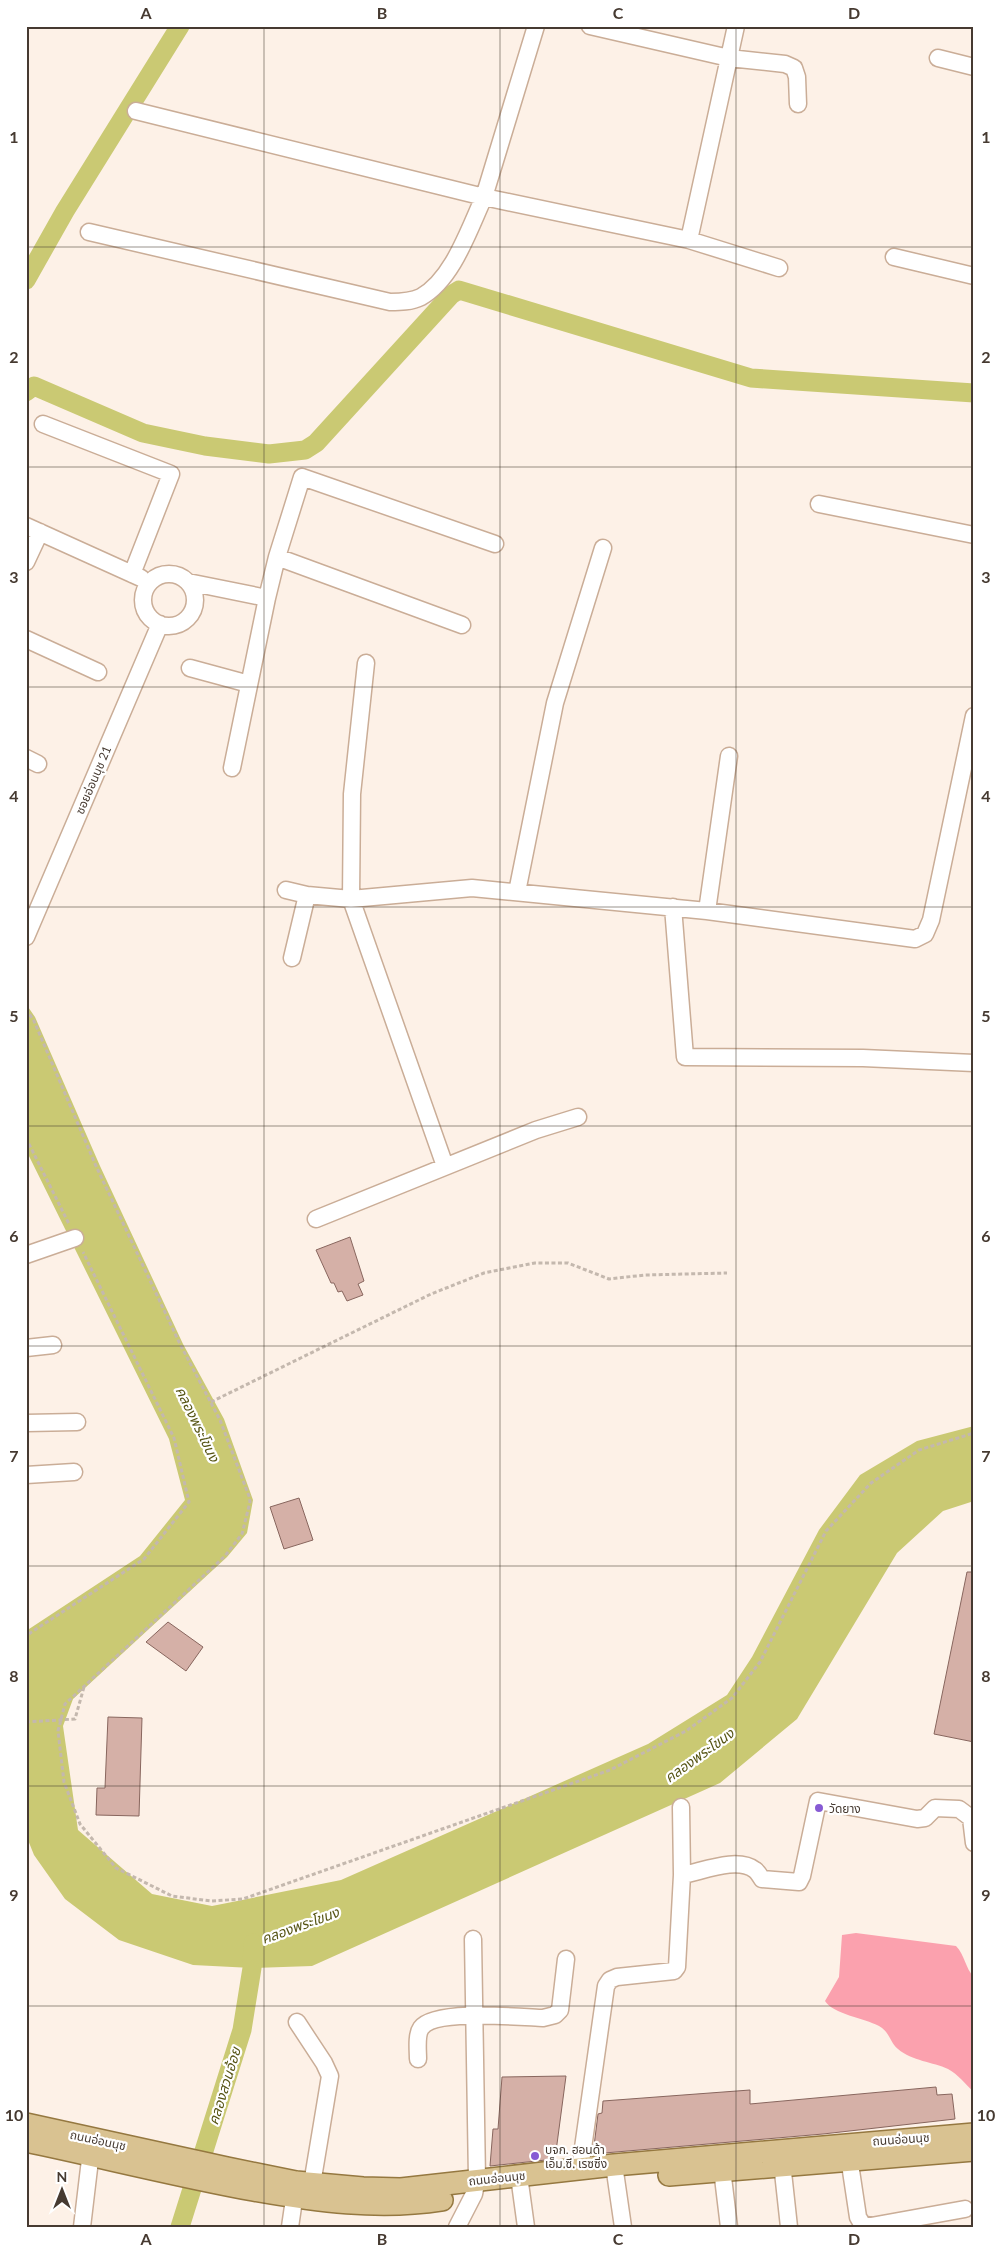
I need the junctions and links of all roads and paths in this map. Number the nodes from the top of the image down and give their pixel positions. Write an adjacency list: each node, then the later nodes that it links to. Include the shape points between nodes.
1 (536, 26): 9 (street)
2 (590, 26): 4 (street)
3 (736, 26): 4 (street)
4 (729, 58): 7 (street, via 786,64 794,68); 11 (street)
5 (938, 58): 6 (street)
6 (974, 66)
7 (798, 104)
8 (136, 111): 9 (street)
9 (484, 197): 10 (street, via 444,278 420,298 405,302 390,302); 11 (street)
10 (90, 232)
11 (689, 240): 13 (street)
12 (894, 257): 14 (street)
13 (779, 268)
14 (974, 276)
15 (43, 424): 23 (street, via 171,474)
16 (819, 504): 18 (street)
17 (33, 529): 22 (street); 23 (street)
18 (974, 535)
19 (495, 544): 21 (street, via 302,477)
20 (603, 548): 38 (street, via 555,703)
21 (277, 557): 26 (street); 28 (street)
22 (26, 562)
23 (132, 574): 24 (street)
24 (150, 582): 25 (street, via 156,577 172,574); 27 (street, via 143,598 144,606)
25 (188, 582): 26 (street); 27 (street, via 195,597 190,614 177,624)
26 (267, 598): 33 (street)
27 (160, 624): 43 (street, ซอยอ่อนนุช 21)
28 (462, 625)
29 (26, 639): 32 (street)
30 (366, 664): 40 (street, via 352,794)
31 (190, 668): 33 (street)
32 (98, 672)
33 (249, 684): 36 (street)
34 (974, 716): 42 (street, via 931,920 923,936 911,939)
35 (729, 756): 42 (street)
36 (232, 768)
37 (286, 890): 39 (street)
38 (517, 892): 40 (street, via 472,888); 41 (street)
39 (307, 895): 40 (street); 44 (street)
40 (351, 899): 49 (street)
41 (673, 907): 42 (street); 46 (street, via 685,1057 863,1058)
42 (707, 911)
43 (26, 937)
44 (292, 958)
45 (26, 1009): 56 (path, via 180,1344)
46 (974, 1063)
47 (578, 1117): 49 (street)
48 (26, 1138): 51 (path)
49 (446, 1166): 50 (street)
50 (316, 1219)
51 (75, 1238): 52 (street); 62 (path, via 174,1438 189,1502 144,1559 30,1633)
52 (26, 1255)
53 (727, 1273): 56 (path, via 609,1279 568,1263 535,1263 484,1273 431,1294)
54 (53, 1345): 55 (street)
55 (26, 1348)
56 (211, 1402): 63 (path, via 250,1502 242,1534 225,1556)
57 (77, 1422): 58 (street)
58 (26, 1423)
59 (974, 1433): 64 (path, via 919,1450 871,1483 826,1531 760,1662 732,1698 686,1731 610,1770 243,1899 212,1901 172,1896 116,1868 80,1824 64,1782 58,1731)
60 (74, 1472): 61 (street)
61 (26, 1475)
62 (26, 1640)
63 (84, 1686): 64 (path, via 65,1704); 64 (path, via 75,1719)
64 (61, 1720): 65 (path)
65 (26, 1722)
66 (681, 1807): 68 (street)
67 (974, 1843): 68 (street, via 971,1818 959,1809 935,1808 925,1818 917,1819 818,1802 799,1882 762,1879 755,1870 736,1865 719,1865)
68 (682, 1876): 82 (street, via 677,1967 674,1971 617,1977 606,1986)
69 (473, 1939): 71 (street)
70 (566, 1959): 71 (street, via 560,2010 555,2015 543,2018)
71 (475, 2016): 73 (street, via 449,2017 422,2026 418,2032); 86 (street)
72 (297, 2022): 85 (street, via 330,2076)
73 (418, 2059)
74 (26, 2124): 77 (main road, ถนนอ่อนนุช)
75 (974, 2134): 79 (main road, ถนนอ่อนนุช)
76 (26, 2141): 77 (main road, ถนนอ่อนนุช)
77 (92, 2147): 85 (main road, ถนนอ่อนนุช, via 225,2176); 88 (street)
78 (974, 2150): 79 (main road, ถนนอ่อนนุช)
79 (848, 2152): 80 (main road, ถนนอ่อนนุช); 87 (street, via 858,2217 862,2224 871,2226)
80 (781, 2157): 81 (main road, ถนนอ่อนนุช); 94 (street)
81 (721, 2163): 83 (main road, ถนนอ่อนนุช); 93 (street)
82 (580, 2169): 83 (main road, ถนนอ่อนนุช); 84 (main road, ถนนอ่อนนุช)
83 (616, 2172): 84 (main road, ถนนอ่อนนุช); 92 (street)
84 (520, 2182): 86 (main road, ถนนอ่อนนุช); 91 (street)
85 (301, 2187): 86 (main road, ถนนอ่อนนุช); 89 (street)
86 (476, 2187): 90 (street)
87 (965, 2209)
88 (82, 2227)
89 (290, 2227)
90 (457, 2227)
91 (526, 2227)
92 (623, 2227)
93 (729, 2227)
94 (789, 2227)

